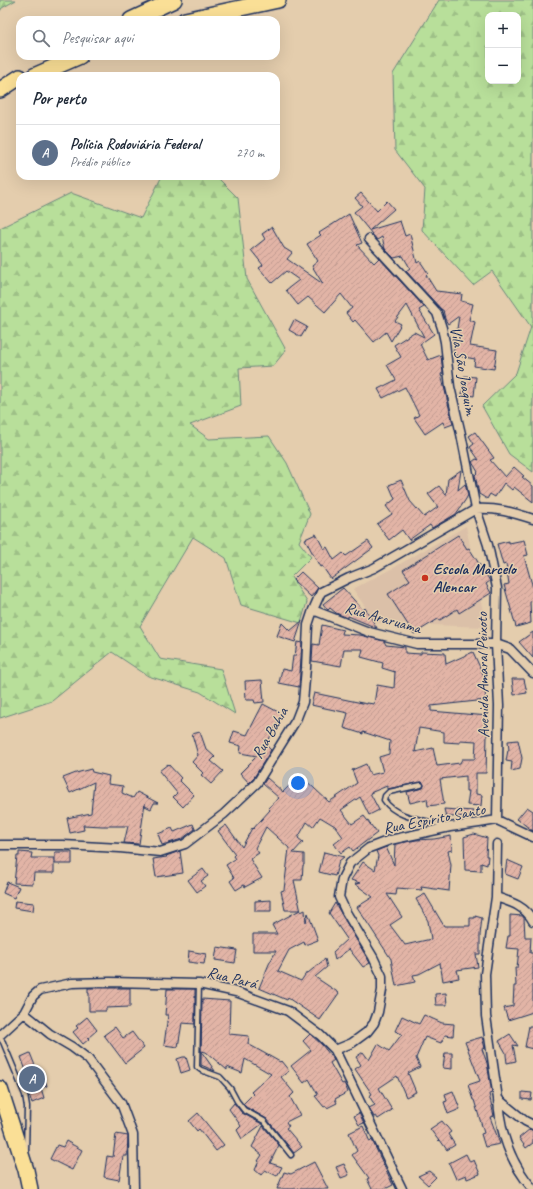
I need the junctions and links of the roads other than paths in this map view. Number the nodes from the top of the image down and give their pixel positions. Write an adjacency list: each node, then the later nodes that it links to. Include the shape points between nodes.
1 (174, 0): 3 (highway)
2 (278, 0): 4 (highway)
3 (140, 16)
4 (204, 16)
5 (49, 60): 7 (highway)
6 (71, 60): 8 (highway)
7 (29, 72)
8 (43, 72)
9 (16, 80): 11 (highway)
10 (16, 84): 11 (highway)
11 (0, 90)
12 (369, 239): 13 (street, Vila São Joaquim, via 437,313 445,342 450,387)
13 (476, 508): 14 (street, via 506,510); 15 (street, Rua Bahia, via 374,568 321,592); 16 (street, Avenida Amaral Peixoto, via 488,545 497,588)
14 (533, 519)
15 (313, 610): 16 (street, Rua Araruama, via 370,632 417,644); 23 (street, Rua Bahia, via 308,625 303,702 296,720 257,783 224,814 185,844 160,852 63,845)
16 (496, 644): 17 (street, Rua Araruama, via 510,649); 19 (street, Avenida Amaral Peixoto, via 499,706)
17 (533, 673)
18 (421, 785): 20 (lane, via 389,792 384,800 398,812)
19 (497, 820): 20 (street, Rua Espírito Santo); 21 (street, Rua Espírito Santo)
20 (450, 827): 30 (street, Rua Espírito Santo, via 390,840 369,848 350,863 342,878 339,897 374,957 382,976 382,990 374,1023 367,1032)
21 (533, 836)
22 (497, 844): 24 (street)
23 (0, 845)
24 (496, 897): 25 (street, via 523,908); 32 (street, via 485,974 486,1016)
25 (533, 921)
26 (199, 984): 27 (street, Rua Pará, via 72,983 40,990 33,996); 30 (street, Rua Pará, via 236,992 288,1011); 34 (lane, via 197,1067 220,1077 244,1110 264,1121)
27 (24, 1013): 28 (street); 37 (street, via 88,1059 121,1103 133,1135)
28 (0, 1034)
29 (0, 1038): 35 (lane, via 25,1095)
30 (335, 1050): 38 (street, Rua Pará)
31 (0, 1089): 35 (highway)
32 (498, 1099): 33 (street); 39 (street, via 499,1116 512,1160)
33 (533, 1125)
34 (291, 1155)
35 (26, 1170): 36 (highway)
36 (30, 1189)
37 (134, 1189)
38 (402, 1189)
39 (533, 1189)

